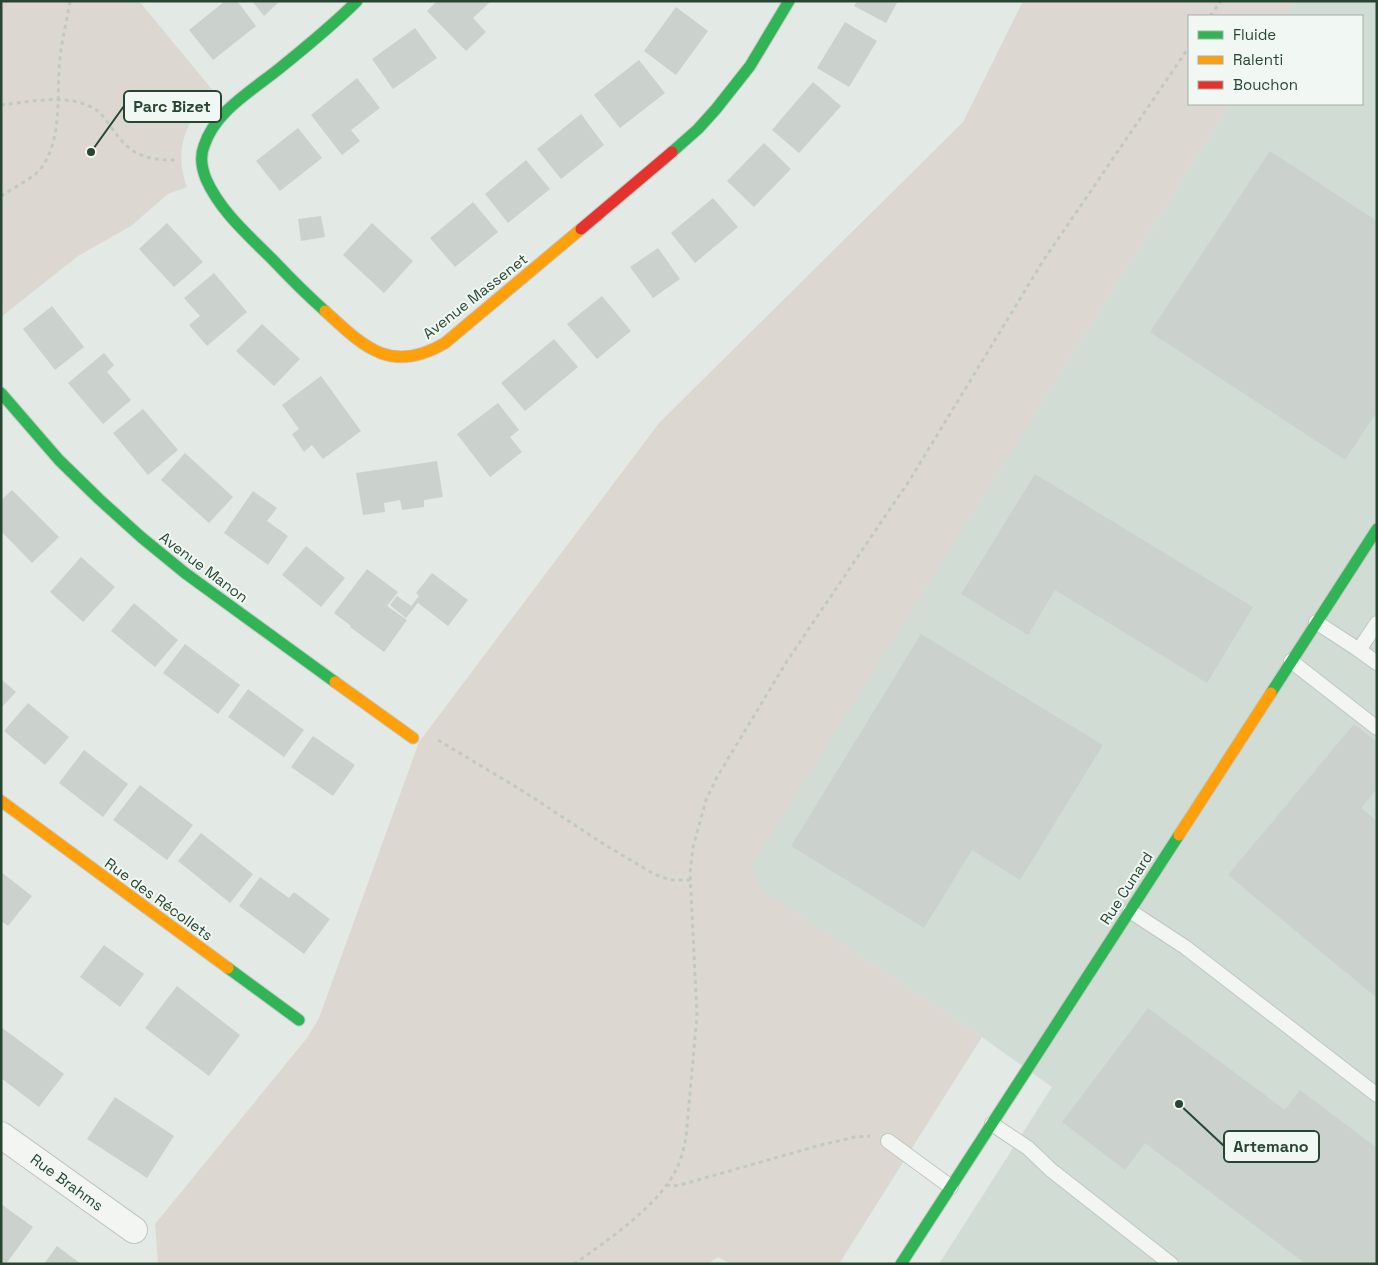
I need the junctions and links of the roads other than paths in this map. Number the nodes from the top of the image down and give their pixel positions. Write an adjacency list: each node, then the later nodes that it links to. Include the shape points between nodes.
1 (357, 1): 2 (street, Avenue Massenet, via 219,119 205,144 202,160 205,177 216,196 294,282 366,346 398,357 418,356 445,343 679,148 739,81)
2 (789, 1)
3 (1, 392): 11 (street, Avenue Manon, via 59,460 141,537 185,573)
4 (1377, 529): 5 (street, Rue Cunard)
5 (1316, 622): 7 (lane); 8 (street, Rue Cunard)
6 (1377, 623): 7 (lane)
7 (1359, 650): 9 (lane)
8 (1290, 662): 10 (lane); 13 (street, Rue Cunard)
9 (1377, 663)
10 (1377, 728)
11 (413, 738)
12 (1, 801): 14 (street, Rue des Récollets)
13 (1130, 910): 15 (lane, via 1185,946); 16 (street, Rue Cunard)
14 (300, 1020)
15 (1377, 1095)
16 (992, 1124): 19 (street, Rue Cunard); 22 (lane, via 1028,1148 1051,1170)
17 (1, 1134): 20 (street, Rue Brahms)
18 (888, 1141): 19 (lane)
19 (951, 1188): 21 (street, Rue Cunard)
20 (134, 1230)
21 (901, 1264)
22 (1172, 1264)

